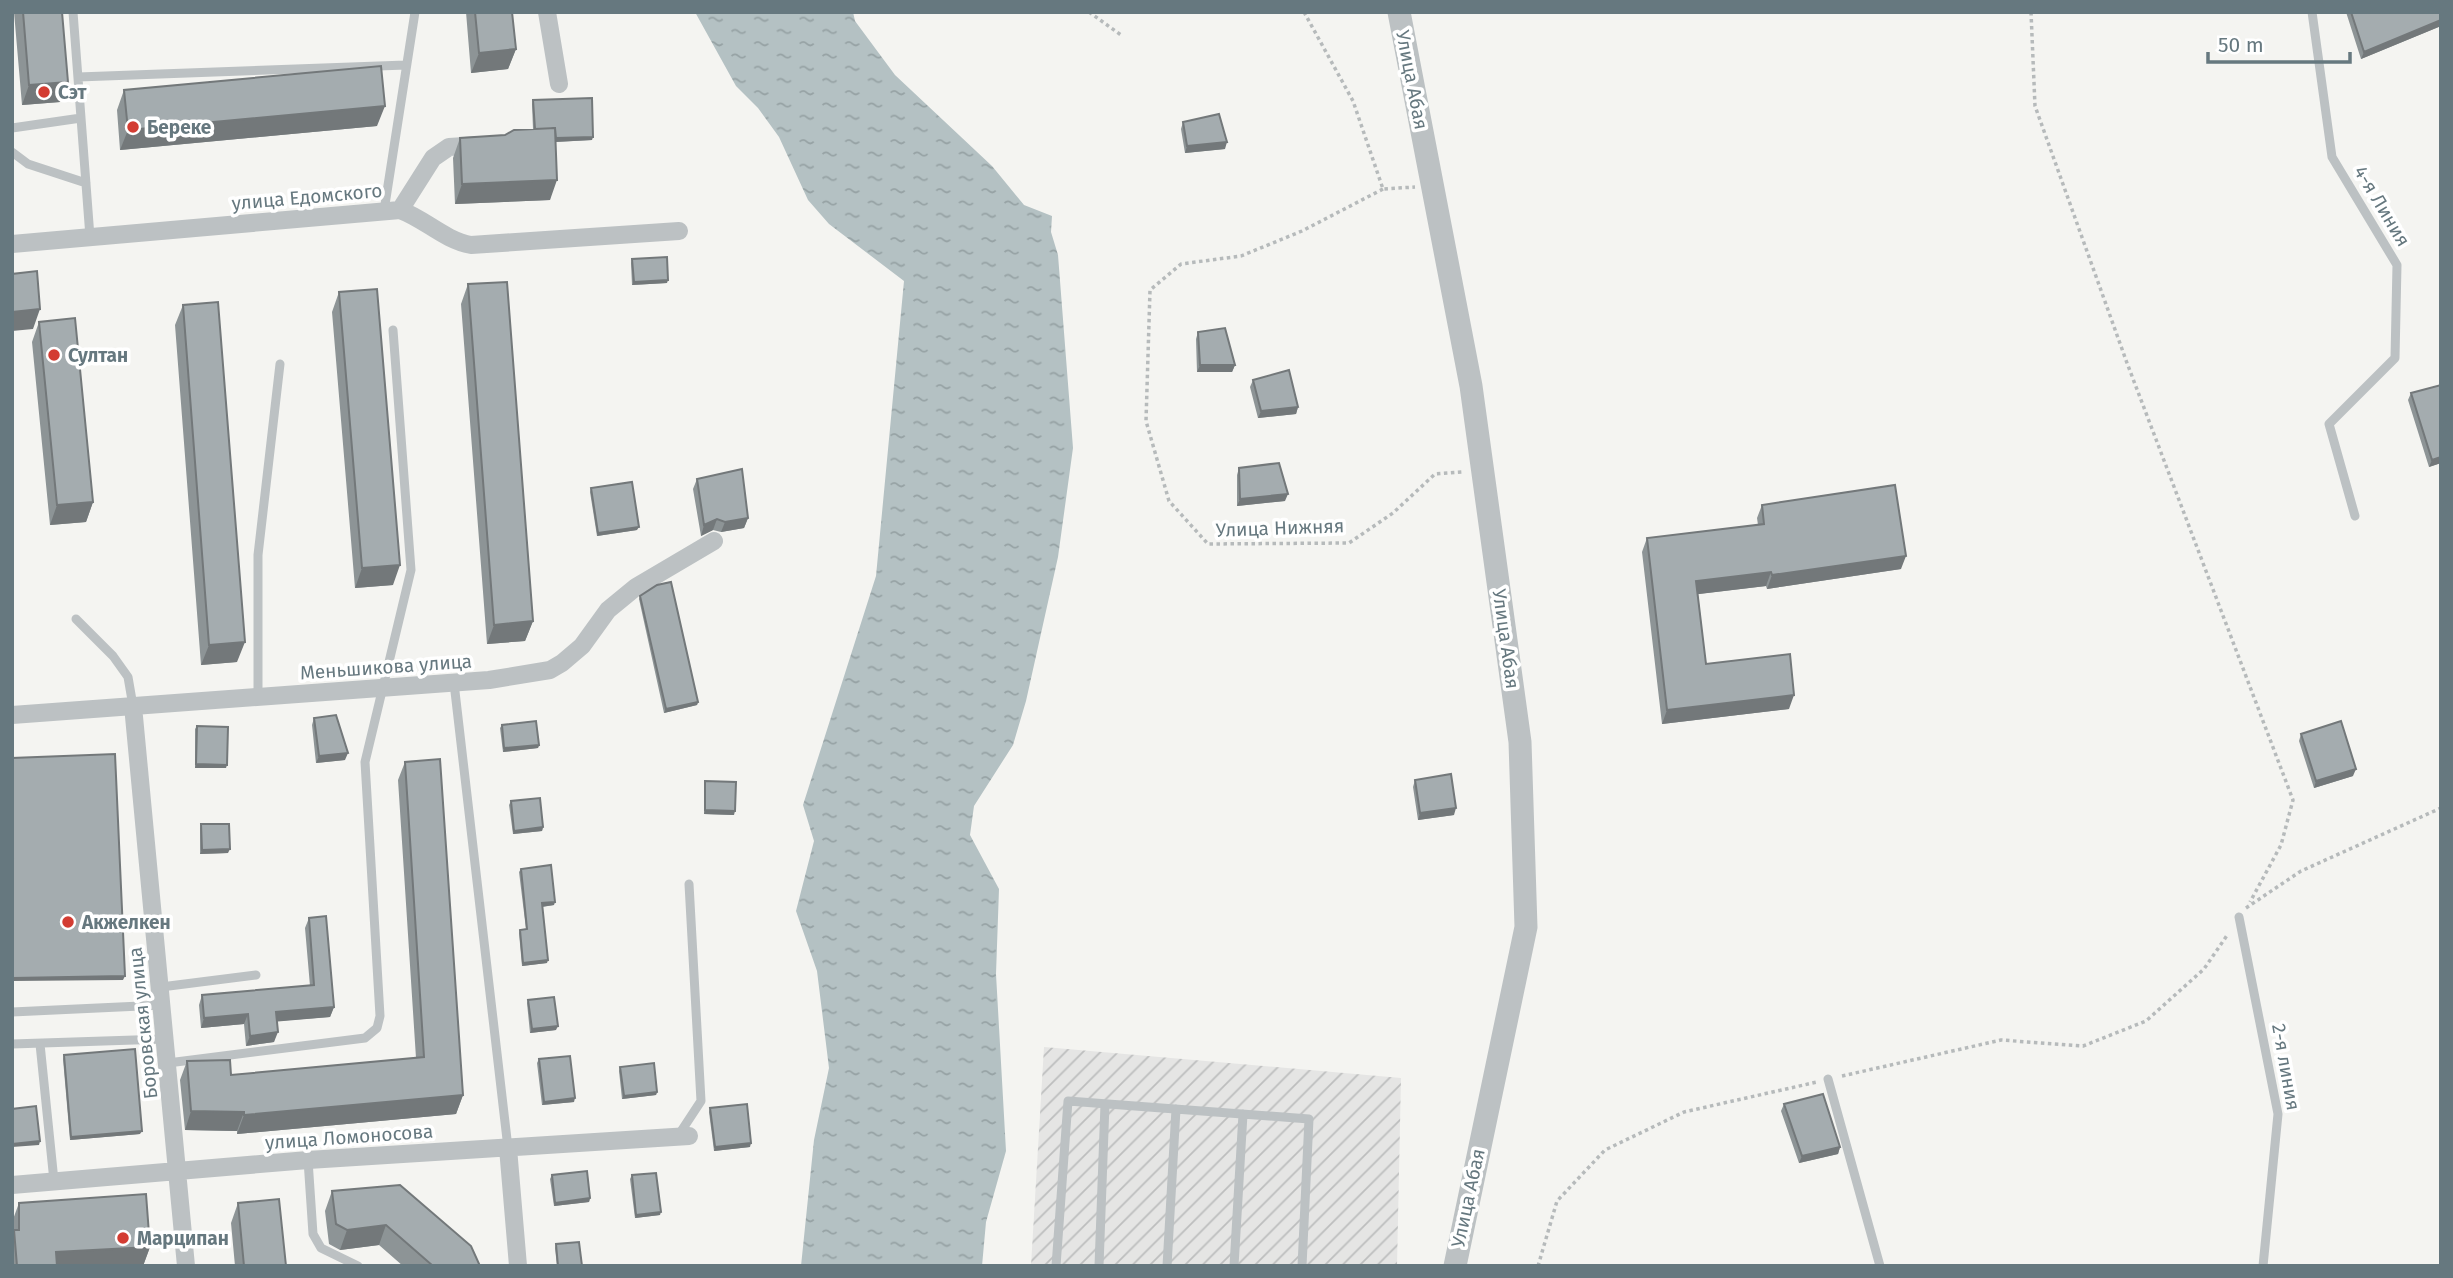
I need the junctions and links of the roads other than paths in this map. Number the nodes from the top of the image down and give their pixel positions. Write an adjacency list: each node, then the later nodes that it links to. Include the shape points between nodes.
1 (73, 12): 7 (lane)
2 (415, 12): 6 (lane)
3 (547, 12): 8 (street)
4 (1399, 12): 55 (street, Улица Абая, via 1471,386 1520,742 1526,928)
5 (2312, 12): 20 (lane, 4-я Линия, via 2332,157 2398,265 2395,358 2329,424)
6 (406, 65): 7 (lane); 14 (lane)
7 (78, 77): 9 (lane)
8 (559, 84)
9 (81, 118): 10 (lane); 13 (lane)
10 (12, 128)
11 (497, 144): 14 (street, via 449,147 433,158)
12 (12, 152): 13 (lane, via 28,164)
13 (86, 183): 16 (lane)
14 (392, 211): 15 (street, улица Едомского, via 420,217 455,242 471,245); 16 (street, улица Едомского)
15 (680, 231)
16 (90, 237): 17 (street, улица Едомского)
17 (12, 244)
18 (393, 330): 24 (lane, via 411,570)
19 (280, 364): 25 (lane, via 258,555)
20 (2356, 516)
21 (715, 541): 23 (street, Меньшикова улица, via 636,587 608,610 582,646 550,670)
22 (76, 619): 26 (lane, via 128,677)
23 (454, 683): 24 (street, Меньшикова улица); 42 (lane)
24 (385, 688): 25 (street, Меньшикова улица); 36 (lane, via 365,762 380,1016 377,1028 365,1038)
25 (258, 697): 26 (street, Меньшикова улица)
26 (133, 706): 27 (street, Меньшикова улица); 31 (street, Боровская улица)
27 (12, 715)
28 (689, 884): 41 (lane, via 701,1101)
29 (2239, 917): 57 (lane, 2-я линия, via 2278,1114)
30 (257, 975): 31 (lane)
31 (161, 996): 32 (lane); 33 (street, Боровская улица)
32 (12, 1012)
33 (165, 1039): 35 (lane); 36 (street, Боровская улица)
34 (12, 1044): 35 (lane)
35 (40, 1044): 45 (lane)
36 (168, 1062): 44 (street, Боровская улица)
37 (1828, 1079): 56 (lane)
38 (1105, 1104): 39 (lane); 50 (lane, via 1068,1101); 51 (lane)
39 (1177, 1109): 40 (lane); 52 (lane)
40 (1243, 1114): 53 (lane); 54 (lane, via 1309,1119)
41 (683, 1137): 42 (street, улица Ломоносова)
42 (508, 1148): 43 (street, улица Ломоносова); 49 (street)
43 (308, 1160): 44 (street, улица Ломоносова); 48 (lane, via 313,1234 321,1248)
44 (179, 1169): 45 (street, улица Ломоносова); 47 (street, Боровская улица)
45 (54, 1181): 46 (street, улица Ломоносова)
46 (12, 1185)
47 (186, 1266)
48 (358, 1266)
49 (518, 1266)
50 (1056, 1266)
51 (1099, 1266)
52 (1167, 1266)
53 (1234, 1266)
54 (1302, 1266)
55 (1455, 1266)
56 (1881, 1266)
57 (2263, 1266)

